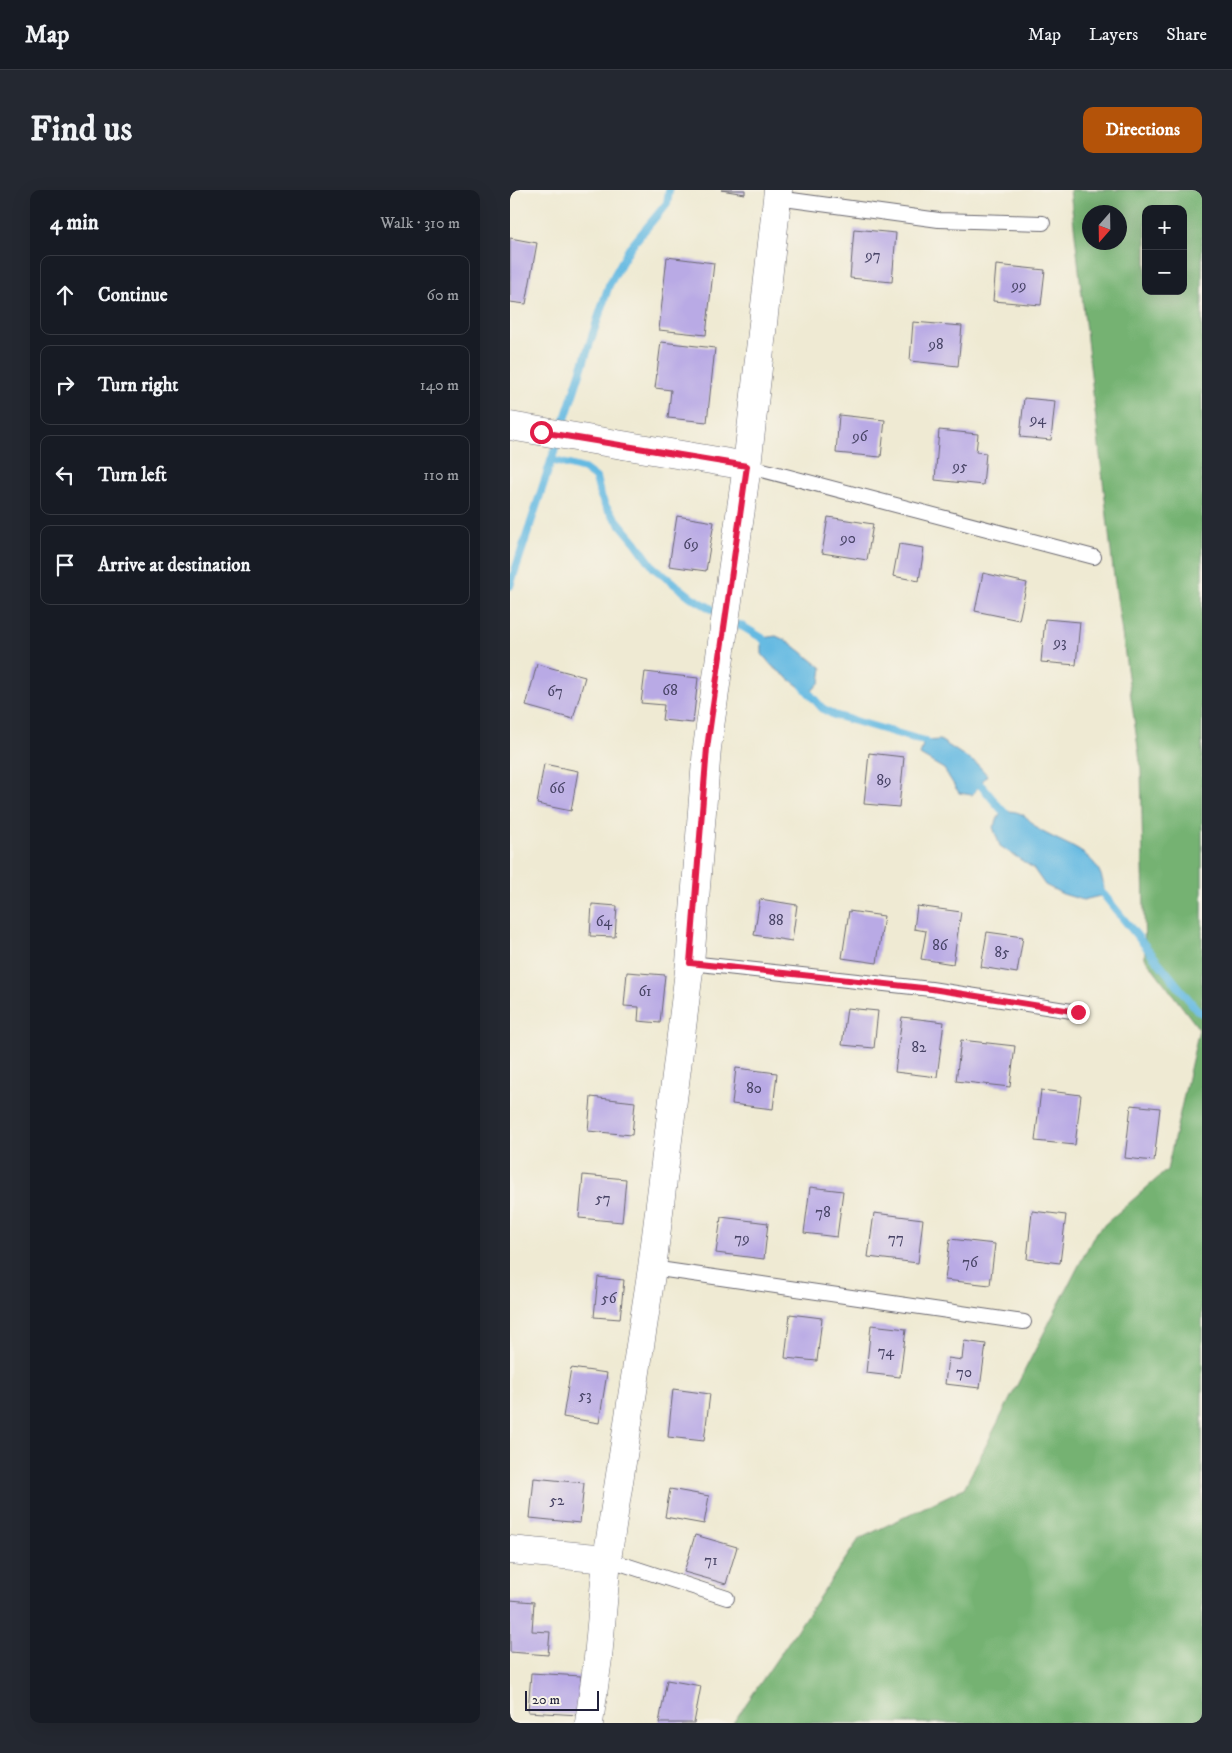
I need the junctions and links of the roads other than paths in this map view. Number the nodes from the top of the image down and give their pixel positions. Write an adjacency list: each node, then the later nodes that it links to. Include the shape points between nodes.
1 (777, 194): 2 (lane, via 939,220); 4 (street)
2 (1043, 223)
3 (510, 426): 4 (street)
4 (747, 466): 5 (lane); 6 (street, via 707,748)
5 (1094, 558)
6 (690, 963): 7 (lane, via 932,989); 8 (street)
7 (1078, 1012)
8 (652, 1268): 9 (lane); 11 (street)
9 (1024, 1322)
10 (510, 1550): 11 (street)
11 (607, 1560): 12 (lane); 13 (street)
12 (727, 1598)
13 (588, 1723)

